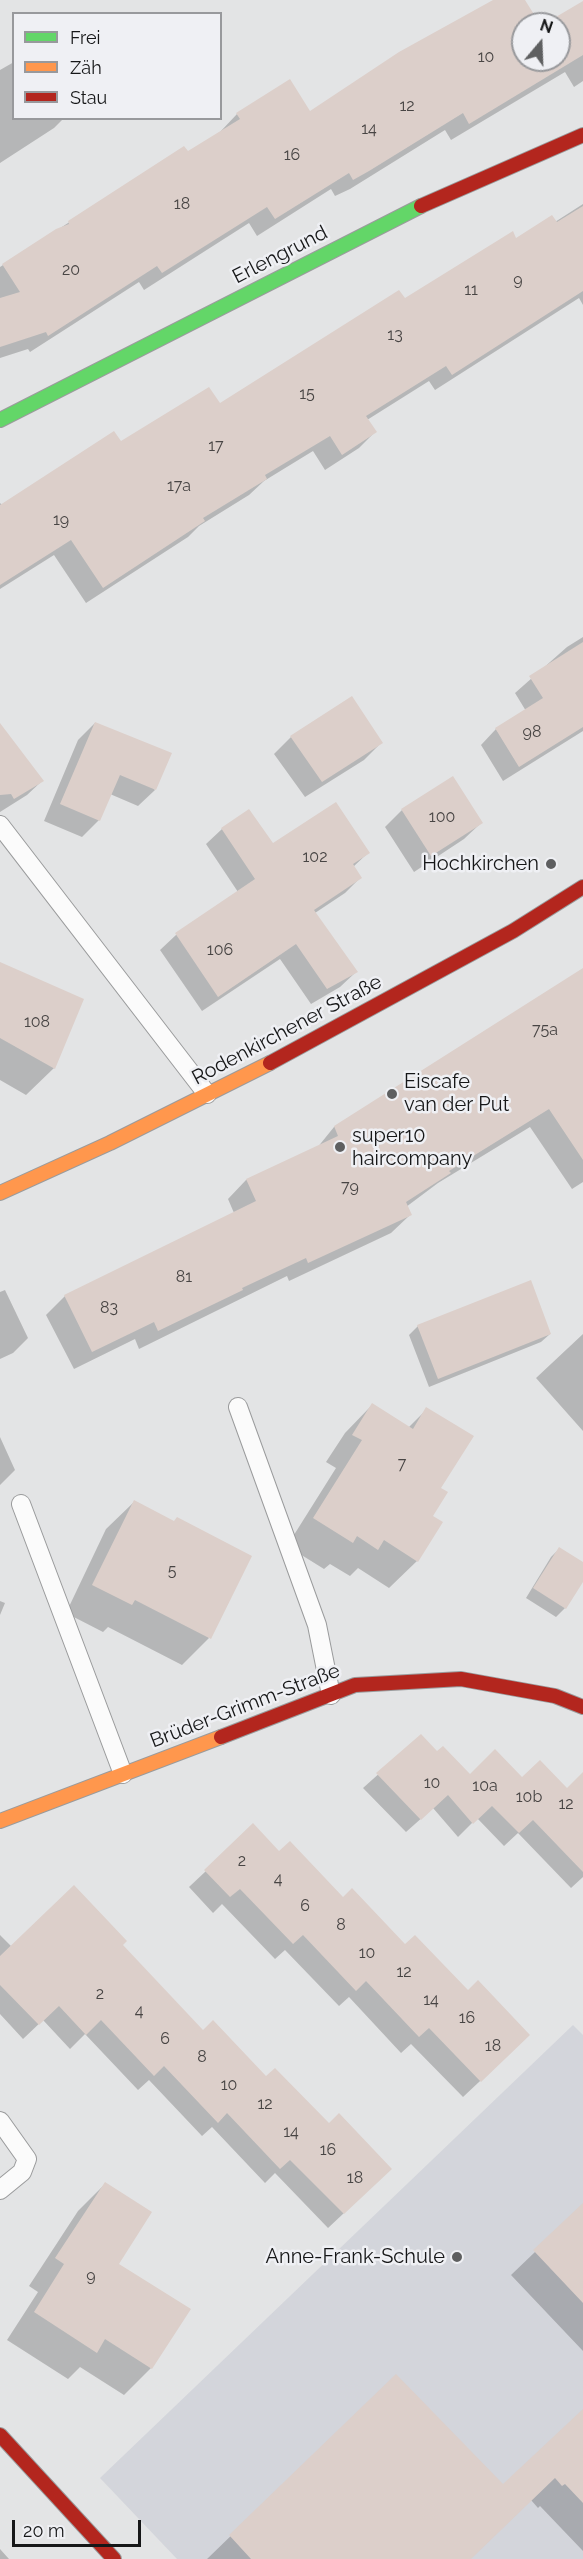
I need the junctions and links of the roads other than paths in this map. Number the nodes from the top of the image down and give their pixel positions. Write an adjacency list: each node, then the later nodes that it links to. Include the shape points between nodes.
1 (583, 135): 2 (street, Erlengrund, via 418,207)
2 (0, 420)
3 (0, 825): 5 (lane)
4 (583, 887): 5 (street, Rodenkirchener Straße, via 513,931)
5 (207, 1094): 6 (street, Rodenkirchener Straße)
6 (0, 1193)
7 (238, 1407): 9 (lane, via 317,1625)
8 (21, 1504): 11 (lane)
9 (331, 1695): 10 (street, Brüder-Grimm-Straße, via 355,1685 460,1679 555,1696); 11 (street, Brüder-Grimm-Straße)
10 (583, 1707)
11 (123, 1774): 12 (street, Brüder-Grimm-Straße)
12 (0, 1821)
13 (0, 2121): 14 (lane, via 27,2159 22,2172)
14 (0, 2190)
15 (0, 2435): 16 (street)
16 (114, 2559)

